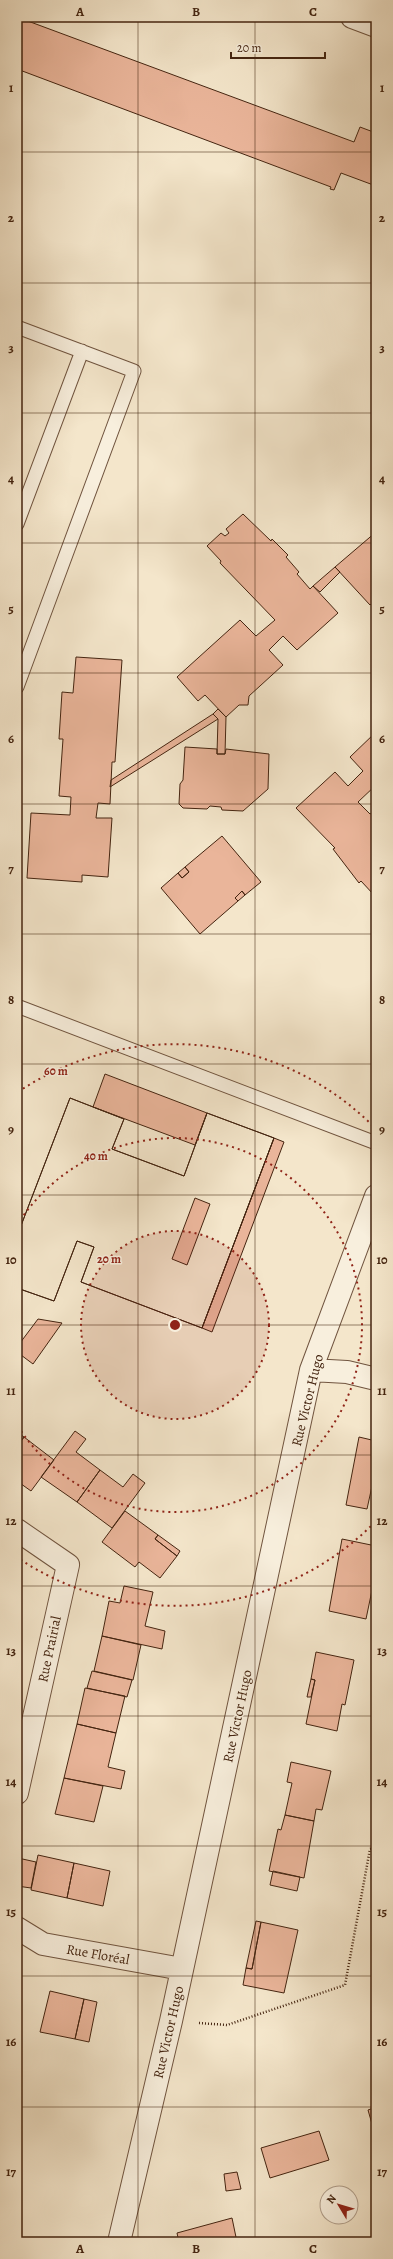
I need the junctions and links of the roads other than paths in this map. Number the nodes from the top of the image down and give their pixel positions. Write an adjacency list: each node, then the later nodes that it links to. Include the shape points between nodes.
1 (352, 17): 2 (street)
2 (376, 26)
3 (17, 327): 4 (lane)
4 (82, 351): 5 (lane); 6 (lane, via 134,371)
5 (17, 524)
6 (17, 687)
7 (17, 1006): 8 (lane)
8 (376, 1143)
9 (376, 1196): 10 (street, Rue Victor Hugo)
10 (311, 1370): 11 (street, via 348,1372); 15 (street, Rue Victor Hugo)
11 (376, 1379)
12 (17, 1530): 13 (street, Rue Prairial, via 68,1565)
13 (17, 1793)
14 (17, 1928): 15 (street, Rue Floréal, via 43,1944)
15 (182, 1969): 16 (street, Rue Victor Hugo)
16 (119, 2242)

